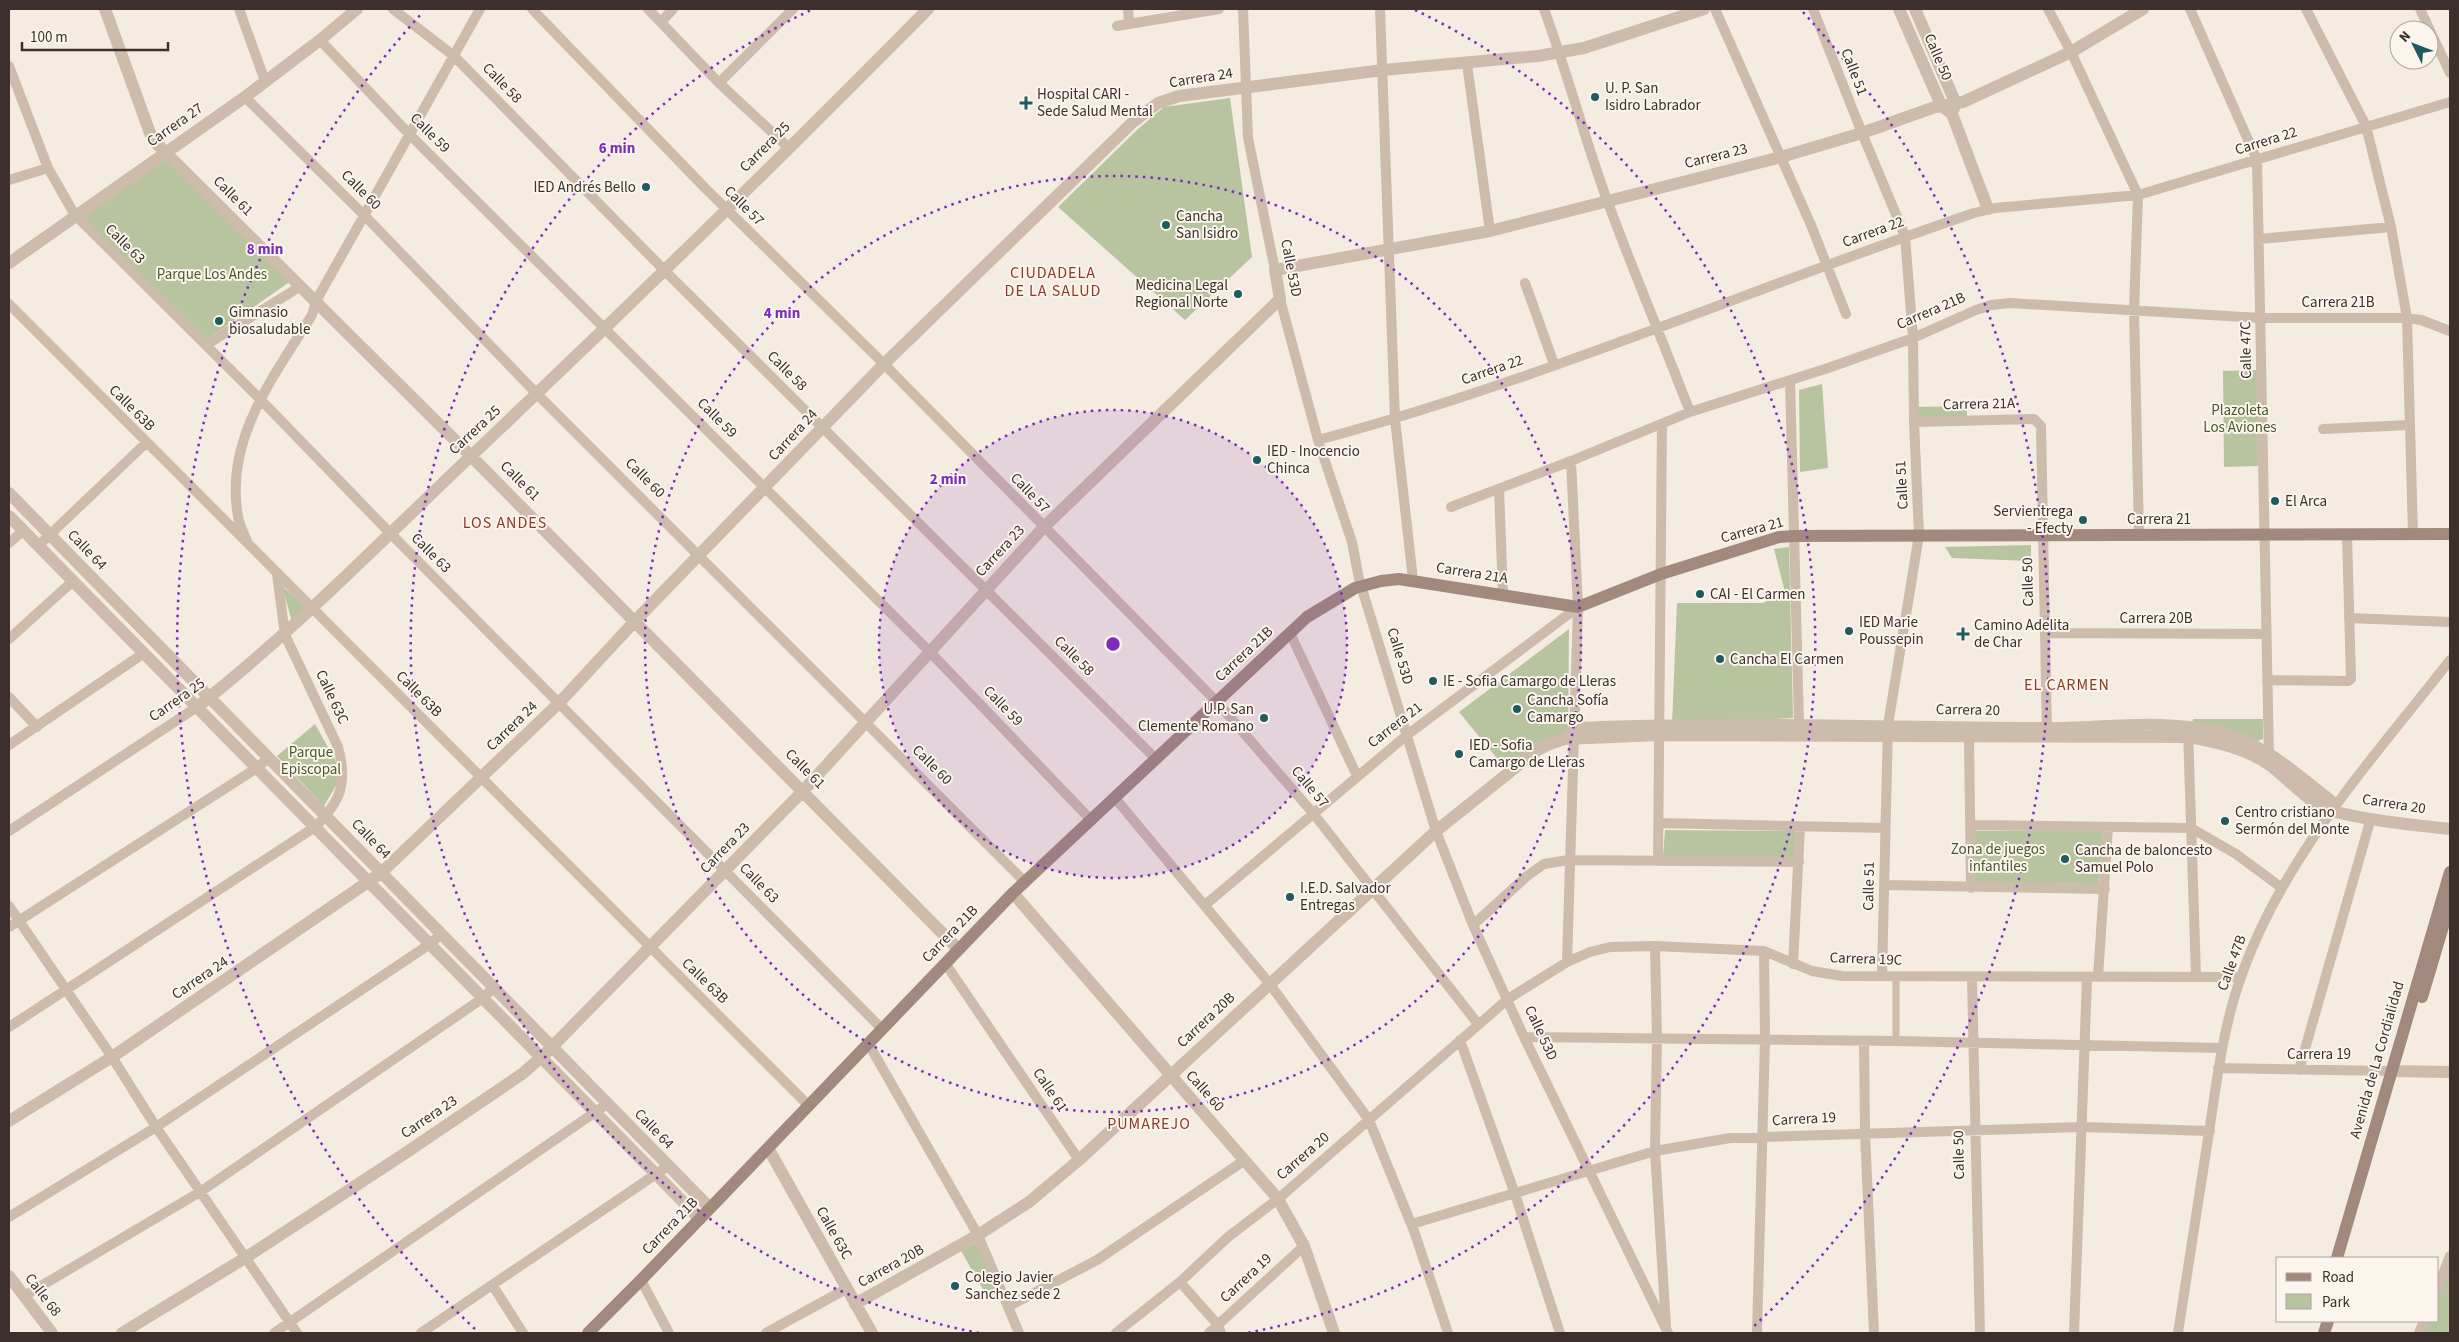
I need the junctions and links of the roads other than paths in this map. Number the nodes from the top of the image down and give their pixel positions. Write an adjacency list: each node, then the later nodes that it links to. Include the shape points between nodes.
1 (105, 9): 49 (street, Calle 61, via 150,133)
2 (239, 9): 38 (street)
3 (357, 9): 30 (street, Carrera 27)
4 (393, 9): 33 (street, Calle 58)
5 (480, 9): 33 (street)
6 (532, 9): 56 (street, Calle 57)
7 (648, 9): 27 (street)
8 (673, 9): 27 (street)
9 (793, 9): 39 (street)
10 (927, 9): 48 (street, Carrera 25)
11 (1128, 9): 28 (street)
12 (1219, 9): 26 (street)
13 (1243, 9): 40 (street, Calle 53D)
14 (1380, 9): 36 (street)
15 (1544, 9): 31 (street)
16 (1704, 9): 31 (street, Carrera 24, via 1584,48)
17 (1715, 9): 50 (street)
18 (1813, 9): 46 (street, Calle 51)
19 (1899, 9): 43 (street, Calle 50)
20 (1915, 9): 44 (street, Calle 50)
21 (2048, 9): 32 (street)
22 (2143, 9): 32 (street)
23 (2190, 9): 51 (street, Calle 47C)
24 (2306, 9): 45 (street)
25 (2420, 9): 37 (street)
26 (1176, 12): 28 (street)
27 (661, 22): 39 (street)
28 (1130, 23): 29 (street)
29 (1117, 26)
30 (320, 40): 38 (street, Carrera 27); 47 (street, Calle 59)
31 (1560, 52): 34 (street, Carrera 24); 55 (street)
32 (2071, 52): 44 (street); 54 (street)
33 (454, 56): 47 (street); 68 (street, Calle 58)
34 (1467, 64): 36 (street, Carrera 24); 61 (street)
35 (9, 66): 52 (street, Calle 63)
36 (1383, 70): 40 (street, Carrera 24); 64 (street)
37 (2450, 73)
38 (265, 81): 41 (street, Carrera 27)
39 (719, 83): 48 (street)
40 (1244, 88): 67 (street, Calle 53D, via 1248,138); 83 (street, Carrera 24, via 1178,96 1158,103 1133,122)
41 (245, 97): 49 (street, Carrera 27); 59 (street, Calle 60)
42 (2450, 102): 45 (street, Carrera 22)
43 (1941, 105): 44 (street, Calle 50); 46 (street, Carrera 23)
44 (1954, 109): 57 (street, Calle 50)
45 (2366, 126): 51 (street, Carrera 22); 60 (street)
46 (1862, 134): 50 (street, Carrera 23); 62 (street, Calle 51)
47 (410, 135): 59 (street); 79 (street, Calle 59)
48 (788, 147): 56 (street, Carrera 25)
49 (165, 151): 58 (street, Carrera 27); 70 (street, Calle 61)
50 (1781, 157): 55 (street, Carrera 23); 66 (street)
51 (2257, 160): 54 (street, Carrera 22); 63 (street, Calle 47C)
52 (48, 168): 53 (street); 58 (street, Calle 63)
53 (9, 180)
54 (2138, 195): 57 (street, Carrera 22); 74 (street)
55 (1607, 200): 61 (street, Carrera 23); 78 (street)
56 (726, 209): 68 (street, Carrera 25); 83 (street, Calle 57)
57 (1988, 209): 62 (street, Carrera 22)
58 (76, 215): 65 (street, Carrera 27); 82 (street, Calle 63)
59 (365, 216): 72 (street); 86 (street, Calle 60)
60 (2391, 227): 63 (street); 77 (street)
61 (1490, 231): 64 (street, Carrera 23)
62 (1906, 236): 66 (street, Carrera 22); 81 (street, Calle 51)
63 (2259, 239): 76 (street, Calle 47C)
64 (1390, 250): 67 (street, Carrera 23); 89 (street)
65 (9, 263)
66 (1827, 265): 75 (street); 78 (street, Carrera 22)
67 (1275, 270): 71 (street, Calle 53D)
68 (665, 271): 79 (street, Carrera 25); 94 (street, Calle 58)
69 (1525, 283): 84 (street)
70 (301, 286): 72 (street, Calle 61); 82 (street)
71 (1280, 299): 96 (street, Calle 53D); 105 (street, Carrera 23)
72 (316, 301): 87 (street, via 312,315); 98 (street, Calle 61)
73 (9, 304): 97 (street, Calle 63B)
74 (2134, 310): 76 (street, Carrera 21B); 81 (street, Carrera 21B, via 2010,303 1992,305); 114 (street)
75 (1846, 314)
76 (2260, 318): 77 (street, Carrera 21B); 108 (street, Calle 47C)
77 (2407, 318): 80 (street, Carrera 21B); 92 (street)
78 (1658, 327): 84 (street, Carrera 22); 88 (street)
79 (605, 328): 86 (street, Carrera 25); 100 (street, Calle 59)
80 (2450, 331)
81 (1913, 338): 85 (street, Carrera 21B); 90 (street, Calle 51)
82 (206, 345): 87 (street, Calle 63)
83 (884, 364): 94 (street, Carrera 24); 105 (street, Calle 57)
84 (1554, 364): 89 (street, Carrera 22)
85 (1790, 380): 88 (street, Carrera 21B); 116 (street)
86 (537, 394): 98 (street, Carrera 25); 120 (street, Calle 60)
87 (260, 399): 107 (street, Calle 63); 119 (street, via 241,446 236,484 238,517)
88 (1690, 412): 91 (street, Carrera 21B)
89 (1395, 419): 96 (street, Carrera 22); 123 (street)
90 (1914, 422): 93 (street, Carrera 21A, via 2034,419); 112 (street, Calle 51)
91 (1662, 425): 99 (street, Carrera 21B); 122 (street)
92 (2409, 425): 95 (street); 109 (street)
93 (2041, 426): 113 (street, Calle 50)
94 (822, 427): 100 (street, Carrera 24); 126 (street, Calle 58)
95 (2324, 429)
96 (1318, 440): 125 (street, Calle 53D, via 1352,542)
97 (146, 443): 111 (street); 119 (street, Calle 63B)
98 (471, 456): 107 (street, Carrera 25); 131 (street, Calle 61)
99 (1571, 462): 101 (street, Carrera 21B); 128 (street)
100 (766, 488): 120 (street, Carrera 24); 140 (street, Calle 59)
101 (1499, 489): 103 (street, Carrera 21B); 127 (street)
102 (9, 493): 111 (street, Calle 64)
103 (1451, 507)
104 (9, 516): 106 (street, Calle 64)
105 (1044, 528): 126 (street, Carrera 23); 147 (street, Calle 57)
106 (23, 531): 117 (street); 118 (street, Calle 64)
107 (390, 533): 129 (street, Carrera 25); 146 (street, Calle 63)
108 (2264, 534): 114 (main road, Carrera 21); 115 (main road, Carrera 21); 136 (street, Calle 47C)
109 (2413, 534): 110 (main road, Carrera 21); 115 (main road, Carrera 21)
110 (2450, 534)
111 (50, 535): 118 (street); 133 (street, Calle 64)
112 (1919, 535): 113 (main road, Carrera 21); 116 (main road, Carrera 21); 153 (street, Calle 51)
113 (2043, 535): 114 (main road, Carrera 21); 135 (street, Calle 50)
114 (2139, 535)
115 (2347, 535): 130 (street)
116 (1794, 536): 122 (main road, Carrera 21, via 1779,537); 150 (street)
117 (9, 543)
118 (38, 546): 124 (street, Calle 64)
119 (248, 546): 121 (street, Calle 63B)
120 (700, 555): 131 (street, Carrera 24); 149 (street, Calle 60)
121 (277, 574): 129 (street, Calle 63B); 138 (street, Calle 63C)
122 (1660, 574): 128 (main road, Carrera 21); 152 (street)
123 (1413, 580): 125 (main road, Carrera 21A, via 1381,581); 127 (main road, Carrera 21A)
124 (73, 581): 137 (street, Calle 64); 139 (street)
125 (1362, 586): 134 (main road, Carrera 21B, via 1326,604); 156 (street, Calle 53D)
126 (986, 590): 140 (street, Carrera 23); 161 (street, Calle 58)
127 (1503, 595): 128 (main road, Carrera 21A)
128 (1578, 607): 156 (street, Carrera 21); 157 (street)
129 (312, 608): 138 (street, Carrera 25); 165 (street, Calle 63B)
130 (2349, 618): 132 (street); 143 (street, via 2352,676 2348,681)
131 (635, 621): 146 (street, Carrera 24); 166 (street, Calle 61)
132 (2450, 622)
133 (138, 624): 137 (street); 145 (street, Calle 64)
134 (1290, 633): 147 (main road, Carrera 21B); 164 (street)
135 (2045, 633): 136 (street, Carrera 20B); 155 (street, Calle 50)
136 (2266, 634): 143 (street, Calle 47C)
137 (126, 635): 141 (street, Calle 64)
138 (285, 635): 145 (street, Carrera 25); 170 (street, Calle 63C, via 338,746 343,765 336,805)
139 (9, 639)
140 (929, 651): 149 (street, Carrera 23); 172 (street, Calle 59)
141 (144, 654): 148 (street, Calle 64); 151 (street)
142 (2450, 660): 168 (street, Calle 47B)
143 (2267, 680): 162 (street, Calle 47C)
144 (9, 697): 151 (street)
145 (209, 698): 148 (street, Carrera 25); 160 (street, Calle 64)
146 (560, 702): 165 (street, Carrera 24); 186 (street, Calle 63)
147 (1217, 702): 161 (main road, Carrera 21B); 169 (street, Calle 57)
148 (197, 707): 163 (street, Calle 64); 181 (street, Carrera 25)
149 (865, 721): 166 (street, Carrera 23); 189 (street, Calle 60)
150 (1799, 724): 152 (street, Carrera 20); 153 (street, Carrera 20)
151 (37, 727): 159 (street)
152 (1659, 729): 153 (street, Carrera 20); 157 (street, Carrera 20); 173 (street)
153 (1888, 730): 155 (street, Carrera 20); 158 (street, Carrera 20); 178 (street, Calle 51)
154 (2188, 732): 155 (street, Carrera 20); 162 (street, Carrera 20, via 2224,734); 179 (street)
155 (2047, 733): 158 (street, Carrera 20)
156 (1407, 735): 164 (street, Carrera 21); 182 (street, Calle 53D)
157 (1571, 736): 182 (street, Carrera 20B, via 1536,751); 183 (street)
158 (1969, 737): 174 (street)
159 (9, 745)
160 (268, 758): 163 (street); 170 (street, Calle 64)
161 (1156, 759): 167 (main road, Carrera 21B)
162 (2269, 759): 168 (street, Carrera 20, via 2324,809)
163 (257, 768): 175 (street, Calle 64); 200 (street)
164 (1358, 776): 169 (street, Carrera 21)
165 (482, 778): 188 (street, Carrera 24); 205 (street, Calle 63B)
166 (803, 791): 186 (street, Carrera 23); 207 (street, Calle 61)
167 (1115, 798): 172 (main road, Carrera 21B); 198 (street)
168 (2333, 810): 171 (street, Carrera 20); 193 (street, Calle 47B)
169 (1313, 813): 194 (street, Calle 57); 198 (street, Carrera 21)
170 (326, 817): 175 (street, Calle 63C); 188 (street, Calle 64)
171 (2371, 818): 180 (street, Carrera 20); 241 (street)
172 (1091, 820): 189 (main road, Carrera 21B)
173 (1659, 823): 176 (street); 184 (street)
174 (1970, 826): 177 (street); 192 (street)
175 (315, 827): 190 (street, Calle 64); 220 (street, Calle 63C)
176 (1800, 827): 178 (street); 185 (street)
177 (2108, 827): 179 (street); 195 (street)
178 (1885, 828): 191 (street, Calle 51)
179 (2192, 828): 193 (street, via 2236,854); 215 (street)
180 (2450, 829)
181 (9, 831)
182 (1436, 831): 194 (street, Carrera 20B); 201 (street, Calle 53D)
183 (1569, 860): 184 (street); 201 (street, via 1538,868); 210 (street)
184 (1658, 860): 185 (street)
185 (1799, 862): 211 (street)
186 (726, 870): 205 (street, Carrera 23); 226 (street, Calle 63)
187 (2450, 872): 242 (main road, Avenida de La Cordialidad)
188 (381, 873): 190 (street, Carrera 24); 203 (street, Calle 64)
189 (1024, 882): 196 (main road, Carrera 21B)
190 (369, 883): 204 (street, Calle 64); 238 (street, Carrera 24)
191 (1884, 885): 192 (street); 212 (street, Calle 51)
192 (1971, 888): 195 (street)
193 (2282, 888): 217 (street, Calle 47B)
194 (1373, 889): 219 (street, Carrera 20B); 224 (street, Calle 57)
195 (2105, 889): 216 (street)
196 (1013, 893): 207 (main road, Carrera 21B); 244 (street, Calle 60)
197 (2450, 903): 242 (main road, Avenida de La Cordialidad)
198 (1205, 905): 219 (street)
199 (9, 906): 200 (street)
200 (20, 922): 202 (street); 220 (street)
201 (1473, 925): 223 (street, Calle 53D)
202 (9, 928)
203 (441, 934): 204 (street); 221 (street, Calle 64)
204 (430, 944): 222 (street, Calle 64); 250 (street)
205 (649, 946): 236 (street, Carrera 23); 246 (street, Calle 63B)
206 (1655, 946): 208 (street, Carrera 19C); 210 (street, Carrera 19C, via 1610,947); 228 (street)
207 (958, 949): 209 (main road, Carrera 21B)
208 (1764, 951): 211 (street, Carrera 19C); 229 (street)
209 (944, 962): 226 (main road, Carrera 21B); 258 (street, Calle 61)
210 (1567, 962): 223 (street, Carrera 19C)
211 (1792, 964): 212 (street, Carrera 19C, via 1842,976)
212 (1882, 975): 213 (street, Carrera 19C)
213 (1896, 975): 214 (street, Carrera 19C); 232 (street)
214 (1972, 976): 218 (street, Carrera 19C); 233 (street, Calle 50)
215 (2196, 976): 216 (street, Carrera 19C); 217 (street, Carrera 19C)
216 (2098, 977): 218 (street, Carrera 19C)
217 (2241, 977): 237 (street, Calle 47B)
218 (2087, 978): 235 (street)
219 (1269, 983): 244 (street, Carrera 20B); 248 (street)
220 (65, 988): 225 (street, Calle 63C); 238 (street)
221 (493, 988): 222 (street); 236 (street, Calle 64)
222 (483, 998): 239 (street, Calle 64); 263 (street)
223 (1508, 1000): 224 (street, Carrera 20); 227 (street, Calle 53D)
224 (1478, 1024): 230 (street, Carrera 20)
225 (9, 1026)
226 (881, 1028): 234 (main road, Carrera 21B)
227 (1524, 1037): 228 (street); 261 (street, Calle 53D)
228 (1657, 1039): 229 (street); 257 (street)
229 (1764, 1039): 231 (street); 255 (street)
230 (1460, 1040): 248 (street, Carrera 20); 264 (street)
231 (1864, 1041): 232 (street); 254 (street)
232 (1896, 1041): 233 (street)
233 (1974, 1042): 235 (street); 252 (street, Calle 50)
234 (868, 1043): 246 (main road, Carrera 21B); 270 (street)
235 (2086, 1046): 237 (street); 251 (street)
236 (552, 1048): 239 (street, Carrera 23); 245 (street, Calle 64)
237 (2222, 1048): 240 (street, Calle 47B)
238 (112, 1057): 249 (street, Carrera 24); 250 (street)
239 (541, 1057): 247 (street, Calle 64); 275 (street, Carrera 23, via 522,1074)
240 (2218, 1068): 241 (street, Carrera 19); 253 (street, Calle 47B)
241 (2298, 1070): 242 (street, Carrera 19)
242 (2395, 1071): 243 (street, Carrera 19); 273 (main road, Avenida de La Cordialidad); 274 (main road, Avenida de La Cordialidad)
243 (2450, 1072)
244 (1170, 1076): 258 (street, Carrera 20B); 259 (street, Calle 60)
245 (607, 1104): 247 (street); 260 (street, Calle 64)
246 (808, 1105): 256 (main road, Carrera 21B)
247 (596, 1113): 262 (street, Calle 64); 285 (street)
248 (1369, 1120): 265 (street, Carrera 20); 269 (street)
249 (9, 1122)
250 (156, 1127): 263 (street); 267 (street)
251 (2083, 1127): 252 (street, Carrera 19); 253 (street, Carrera 19); 307 (street)
252 (1974, 1131): 254 (street, Carrera 19); 306 (street, Calle 50)
253 (2210, 1131): 308 (street, Calle 47B)
254 (1865, 1132): 255 (street, Carrera 19); 305 (street)
255 (1762, 1138): 257 (street, Carrera 19, via 1730,1138); 304 (street)
256 (768, 1148): 266 (main road, Carrera 21B); 281 (street, Calle 63C)
257 (1655, 1152): 261 (street, Carrera 19); 287 (street)
258 (1079, 1160): 270 (street, Carrera 20B, via 1029,1202)
259 (1245, 1160): 265 (street, Calle 60); 284 (street, via 1097,1260)
260 (668, 1166): 262 (street); 266 (street, Calle 64)
261 (1588, 1170): 264 (street, Carrera 19); 287 (street, Calle 53D)
262 (655, 1173): 268 (street, Calle 64); 280 (street)
263 (200, 1192): 275 (street); 282 (street)
264 (1515, 1194): 269 (street, Carrera 19); 303 (street)
265 (1278, 1200): 271 (street, Calle 60); 278 (street, Carrera 20, via 1228,1237)
266 (710, 1208): 268 (main road, Carrera 21B)
267 (9, 1217)
268 (700, 1218): 277 (main road, Carrera 21B)
269 (1412, 1224): 302 (street)
270 (978, 1235): 283 (street, Carrera 20B); 284 (street)
271 (1304, 1246): 286 (street, Carrera 19); 301 (street, Calle 60)
272 (2450, 1256): 279 (street)
273 (2337, 1257)
274 (2346, 1257)
275 (245, 1258): 285 (street); 289 (street, Carrera 23)
276 (9, 1276): 282 (street, Calle 68)
277 (641, 1280): 294 (main road, Carrera 21B); 295 (street)
278 (1180, 1282): 286 (street); 299 (street, Carrera 20)
279 (2439, 1284)
280 (493, 1286): 292 (street); 293 (street)
281 (846, 1289): 283 (street, Calle 63C); 296 (street, Carrera 20B)
282 (24, 1296): 288 (street, Calle 68)
283 (855, 1304): 297 (street, Calle 63C)
284 (1009, 1306): 298 (street)
285 (290, 1323): 290 (street); 291 (street)
286 (1220, 1329): 300 (street, Carrera 19)
287 (1667, 1332)
288 (52, 1333)
289 (122, 1333)
290 (274, 1333)
291 (297, 1333)
292 (421, 1333)
293 (524, 1333)
294 (588, 1333)
295 (670, 1333)
296 (766, 1333)
297 (872, 1333)
298 (1019, 1333)
299 (1116, 1333)
300 (1209, 1333)
301 (1334, 1333)
302 (1448, 1333)
303 (1560, 1333)
304 (1757, 1333)
305 (1874, 1333)
306 (1980, 1333)
307 (2074, 1333)
308 (2178, 1333)

